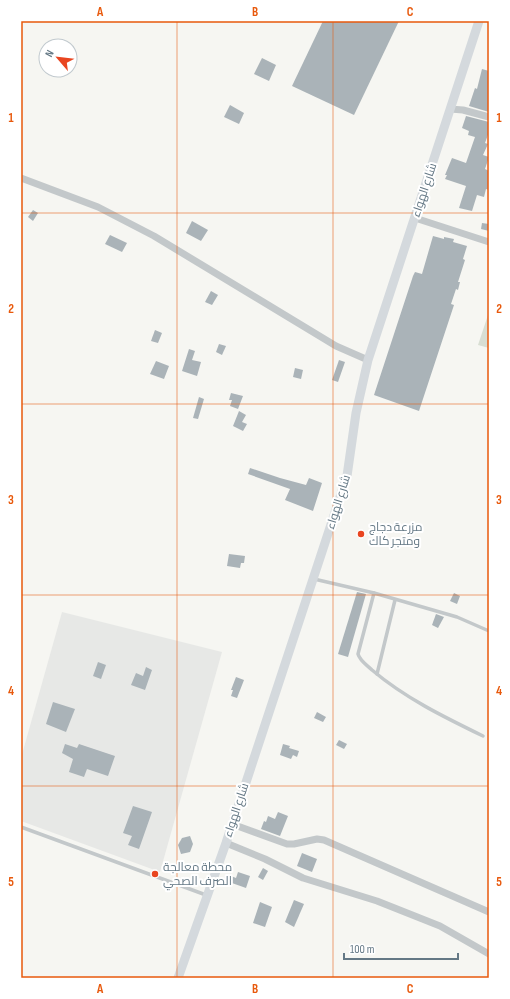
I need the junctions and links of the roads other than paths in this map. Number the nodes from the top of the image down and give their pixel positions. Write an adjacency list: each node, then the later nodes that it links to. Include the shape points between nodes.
1 (479, 21): 2 (street, شارع الهواء)
2 (450, 108): 3 (street); 5 (street, شارع الهواء)
3 (489, 117)
4 (21, 178): 7 (street, via 98,207 154,236 336,346)
5 (415, 218): 6 (street); 7 (street, شارع الهواء)
6 (489, 242)
7 (368, 360): 8 (street, شارع الهواء, via 356,413 347,476)
8 (314, 579): 9 (lane); 14 (street, شارع الهواء)
9 (374, 593): 10 (lane); 12 (lane, via 358,654 359,658)
10 (395, 600): 11 (lane, via 457,617); 12 (lane)
11 (489, 631)
12 (377, 674): 13 (lane, via 438,714)
13 (483, 736)
14 (232, 824): 16 (street, شارع الهواء); 18 (street, via 287,844 324,840)
15 (21, 827): 17 (lane)
16 (226, 843): 17 (street, شارع الهواء); 19 (street, via 304,878 377,901 440,926)
17 (207, 895): 20 (street, شارع الهواء)
18 (489, 912)
19 (489, 954)
20 (178, 978)

